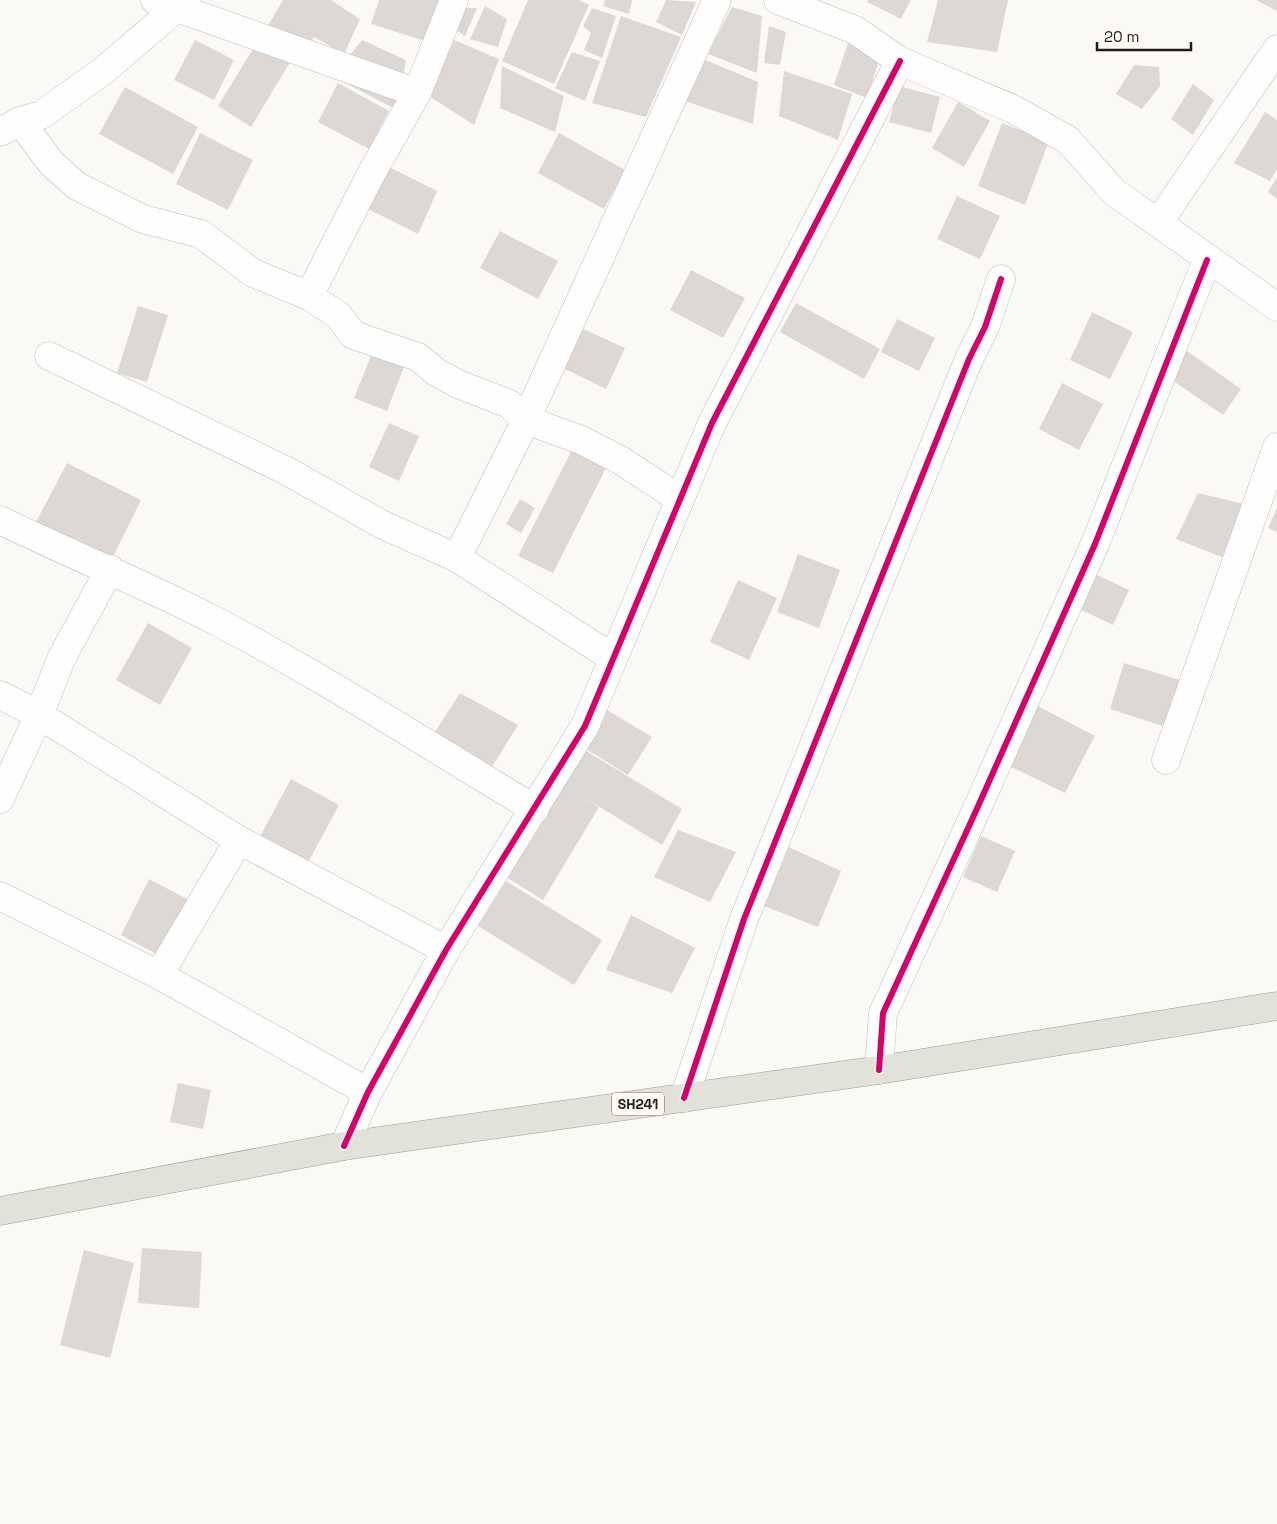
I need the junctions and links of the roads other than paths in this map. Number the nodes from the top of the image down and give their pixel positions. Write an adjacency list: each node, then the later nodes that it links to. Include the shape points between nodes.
1 (454, 0): 7 (street)
2 (717, 0): 15 (street)
3 (778, 0): 6 (street, via 855,30)
4 (172, 3): 7 (street); 8 (street, via 103,71 41,115)
5 (1277, 50): 9 (street)
6 (900, 61): 9 (street, via 1013,109 1068,140 1114,192); 17 (street, via 712,423)
7 (417, 93): 12 (street, via 370,174)
8 (10, 127): 12 (street, via 77,186 143,219 201,234 253,273)
9 (1158, 223): 10 (street)
10 (1207, 260): 13 (street); 32 (street, via 1095,544 883,1013)
11 (1001, 279): 34 (street, via 985,327 965,368 744,919)
12 (309, 296): 15 (street, via 339,316 353,335 418,357 458,384 509,404)
13 (1277, 307)
14 (49, 356): 19 (street, via 286,471 383,525)
15 (526, 420): 17 (street, via 582,440); 19 (street)
16 (1277, 448): 24 (street)
17 (680, 499): 21 (street)
18 (0, 520): 20 (street, via 58,549)
19 (457, 558): 21 (street)
20 (110, 569): 23 (street, via 62,657); 26 (street, via 216,621 315,676)
21 (613, 658): 26 (street, via 585,726)
22 (0, 695): 23 (street)
23 (39, 715): 25 (street); 27 (street)
24 (1166, 760)
25 (0, 799)
26 (535, 809): 29 (street)
27 (238, 840): 29 (street); 30 (street)
28 (0, 896): 30 (street)
29 (446, 950): 33 (street)
30 (159, 975): 33 (street)
31 (1277, 1006): 32 (main road, SH241)
32 (879, 1070): 34 (main road, SH241)
33 (368, 1092): 35 (street)
34 (684, 1098): 35 (main road, SH241)
35 (344, 1146): 36 (main road, SH241)
36 (0, 1211)

